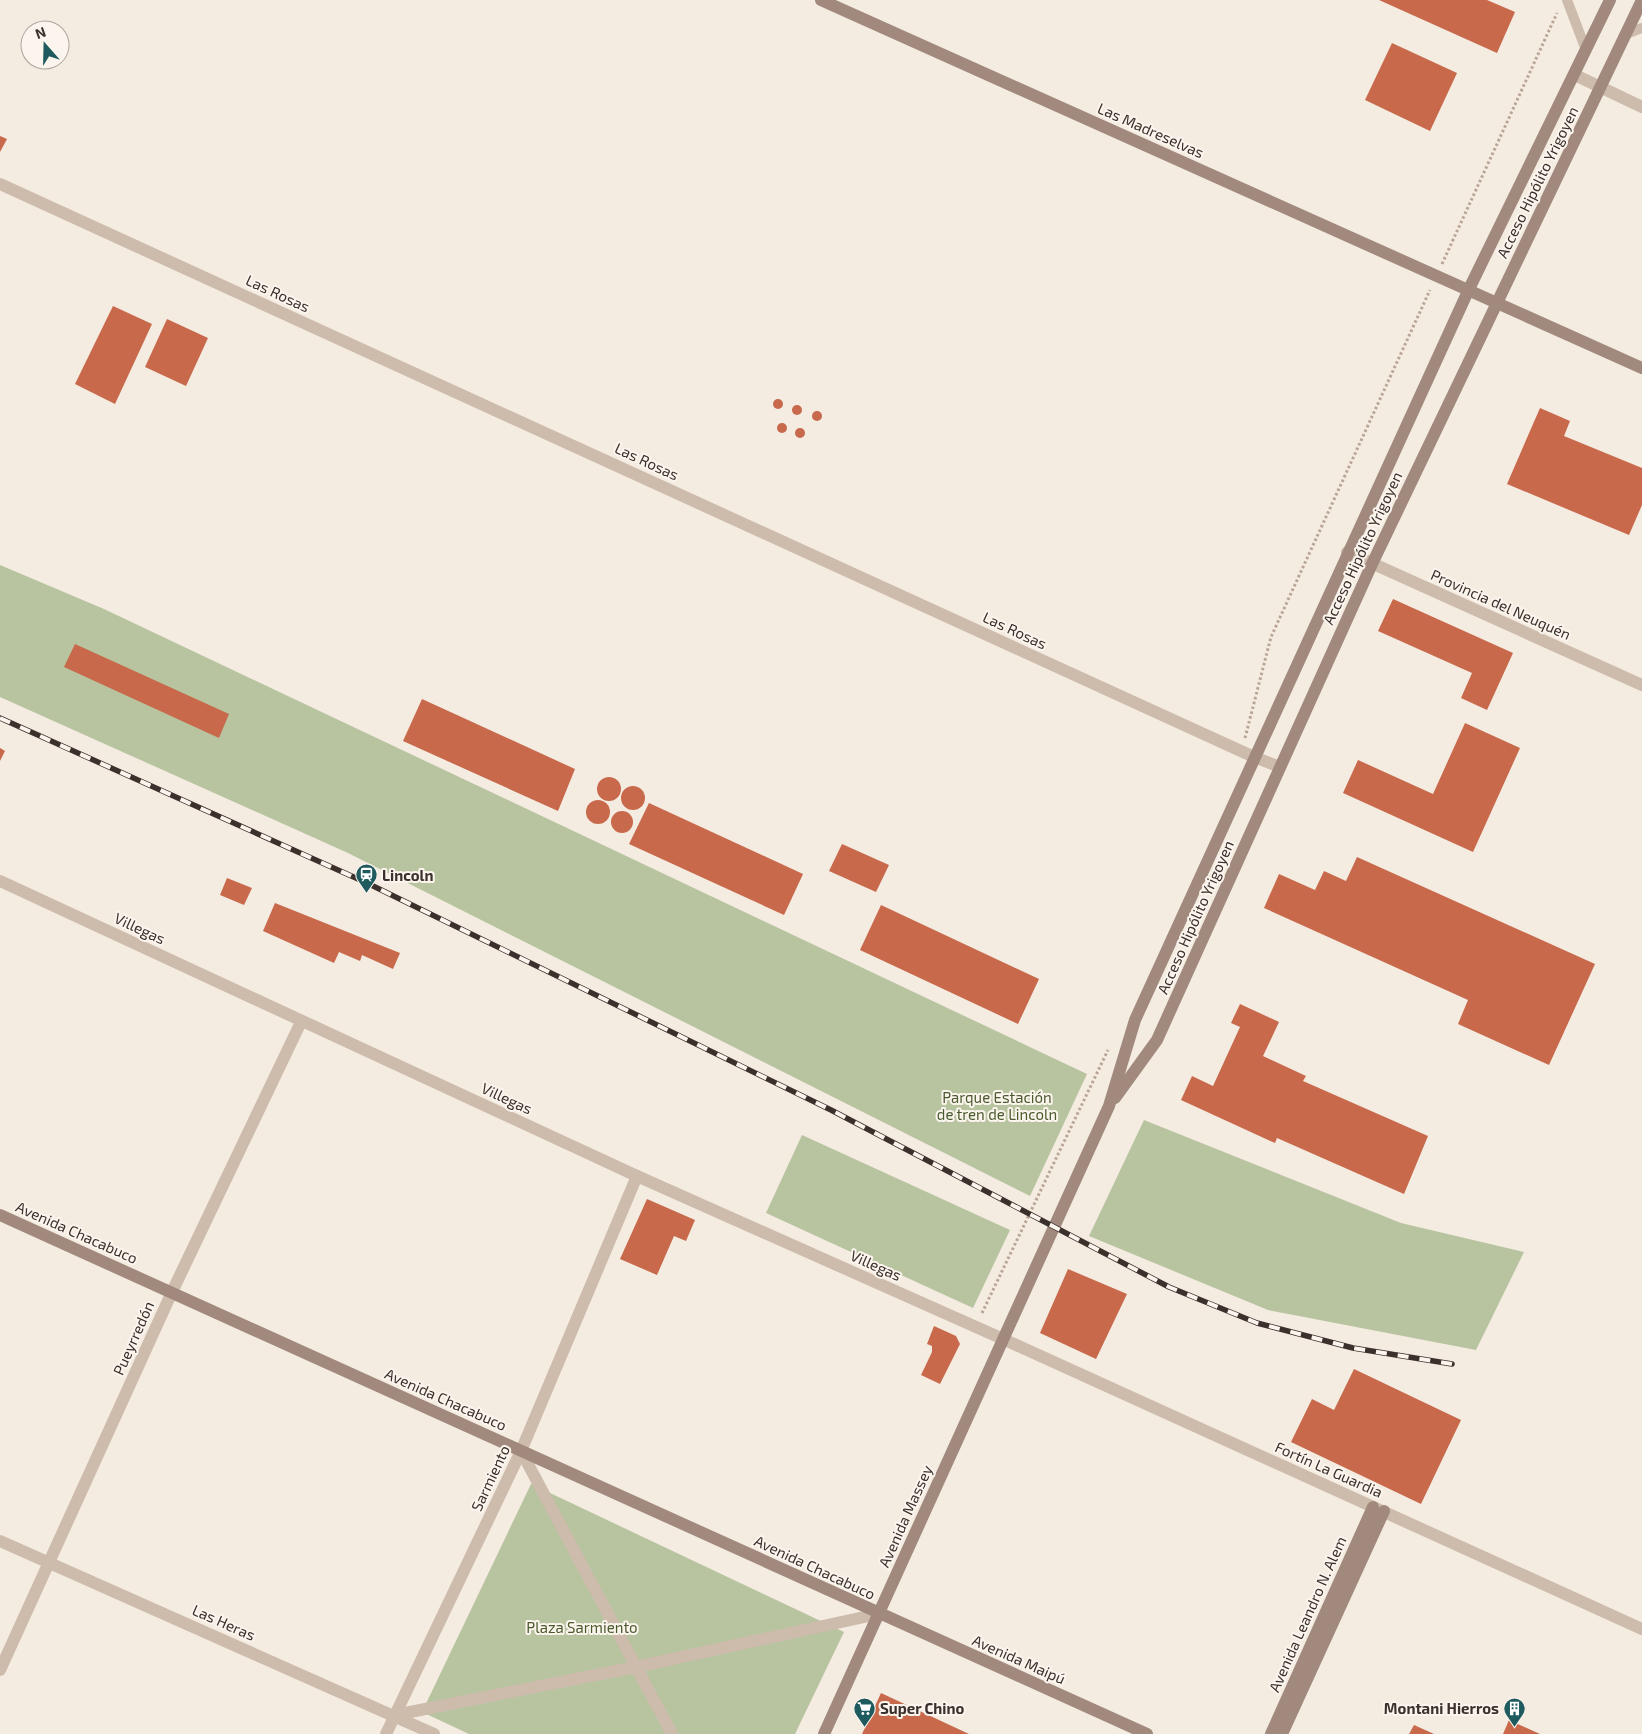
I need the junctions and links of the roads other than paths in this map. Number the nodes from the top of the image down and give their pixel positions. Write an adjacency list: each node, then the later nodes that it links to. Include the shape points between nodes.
1 (821, 0): 12 (main road, Las Madreselvas)
2 (1567, 0): 7 (lane)
3 (1610, 0): 7 (main road, Acceso Hipólito Yrigoyen)
4 (1642, 0): 6 (main road, Acceso Hipólito Yrigoyen)
5 (1642, 28): 6 (lane)
6 (1626, 34): 9 (main road, Acceso Hipólito Yrigoyen)
7 (1586, 50): 8 (main road, Acceso Hipólito Yrigoyen)
8 (1575, 75): 9 (street); 12 (main road, Acceso Hipólito Yrigoyen)
9 (1600, 88): 10 (street); 13 (main road, Acceso Hipólito Yrigoyen)
10 (1642, 107)
11 (0, 184): 18 (street, Las Rosas)
12 (1469, 289): 13 (main road, Las Madreselvas); 15 (main road, Acceso Hipólito Yrigoyen)
13 (1497, 302): 14 (main road, Las Madreselvas); 16 (main road, Acceso Hipólito Yrigoyen)
14 (1642, 368)
15 (1348, 552): 16 (street, Provincia del Neuquén); 18 (main road, Acceso Hipólito Yrigoyen)
16 (1372, 564): 17 (street, Provincia del Neuquén); 19 (main road, Acceso Hipólito Yrigoyen)
17 (1642, 686)
18 (1254, 757): 19 (street, Las Rosas); 22 (main road, Acceso Hipólito Yrigoyen, via 1135,1020)
19 (1280, 767): 22 (main road, Acceso Hipólito Yrigoyen, via 1157,1040)
20 (0, 881): 21 (street, Villegas)
21 (301, 1022): 23 (street, Villegas); 25 (street, Pueyrredón)
22 (1109, 1106): 26 (main road, Acceso Hipólito Yrigoyen)
23 (637, 1176): 26 (street, Villegas); 27 (street, Sarmiento)
24 (0, 1215): 25 (main road, Avenida Chacabuco)
25 (172, 1292): 27 (main road, Avenida Chacabuco); 30 (street, Pueyrredón)
26 (1003, 1339): 28 (street, Fortín La Guardia); 31 (main road, Avenida Massey)
27 (521, 1451): 31 (main road, Avenida Chacabuco); 33 (street); 35 (street, Sarmiento)
28 (1379, 1509): 32 (street, Fortín La Guardia); 41 (main road, Avenida Leandro N. Alem); 42 (main road, Avenida Leandro N. Alem)
29 (0, 1541): 30 (street, Las Heras)
30 (49, 1562): 34 (street, Pueyrredón); 35 (street, Las Heras)
31 (878, 1614): 33 (street); 39 (main road, Avenida Massey); 40 (main road, Avenida Maipú)
32 (1642, 1629)
33 (636, 1667): 35 (street); 38 (street)
34 (0, 1670)
35 (395, 1715): 36 (street, Sarmiento); 37 (street, Las Heras)
36 (386, 1734)
37 (434, 1734)
38 (672, 1734)
39 (824, 1734)
40 (1147, 1734)
41 (1271, 1734)
42 (1282, 1734)

